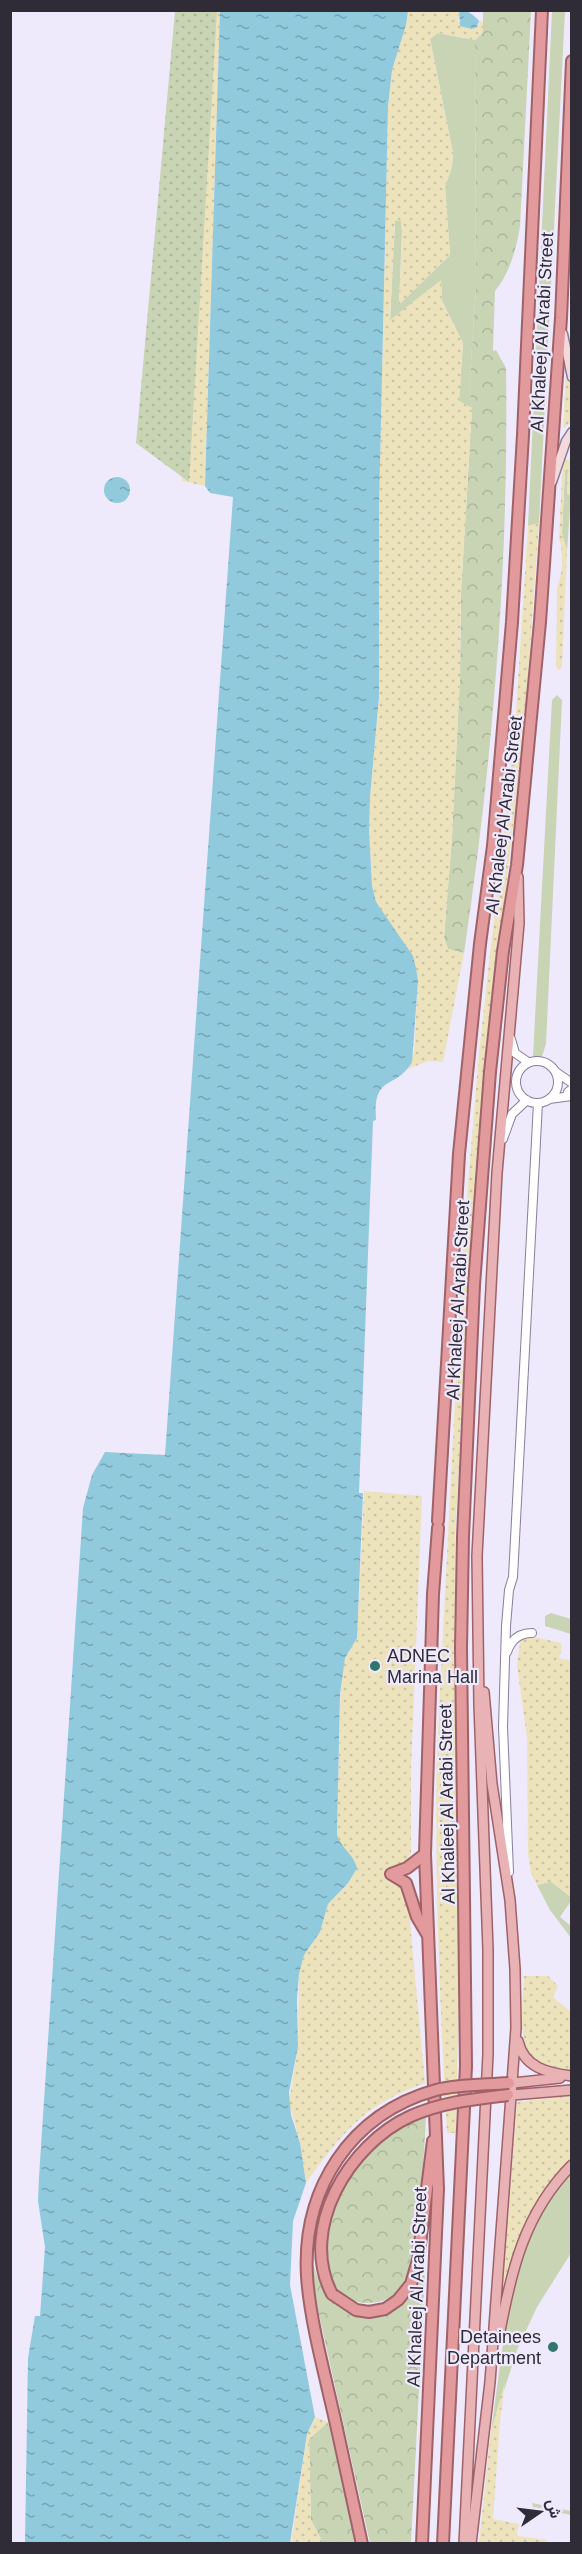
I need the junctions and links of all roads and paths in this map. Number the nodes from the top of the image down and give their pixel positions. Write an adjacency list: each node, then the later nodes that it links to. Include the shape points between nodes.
1 (542, 10): 21 (highway, Al Khaleej Al Arabi Street, via 512,622 493,846 459,1154 433,1594)
2 (572, 61): 3 (highway, Al Khaleej Al Arabi Street)
3 (561, 318): 4 (main road); 6 (highway, Al Khaleej Al Arabi Street)
4 (572, 377)
5 (572, 432): 6 (main road)
6 (548, 494): 7 (highway, Al Khaleej Al Arabi Street, via 540,633)
7 (517, 865): 8 (main road, via 519,923); 34 (highway, Al Khaleej Al Arabi Street, via 503,951 484,1140 463,1537 466,2066)
8 (510, 1015): 9 (street, via 513,1049); 17 (main road)
9 (528, 1062): 10 (street, via 546,1062); 15 (street, via 518,1071 516,1084)
10 (555, 1071): 11 (street); 14 (street, via 556,1088)
11 (572, 1083)
12 (572, 1089): 13 (street, via 568,1092)
13 (572, 1096): 14 (street)
14 (548, 1099): 16 (street)
15 (527, 1100): 16 (street); 17 (street, via 508,1121)
16 (538, 1103): 20 (street)
17 (497, 1173): 18 (main road)
18 (477, 1556): 22 (main road, via 492,1784); 35 (main road, via 489,1950 488,2054)
19 (532, 1633): 20 (street, via 518,1636)
20 (506, 1653): 22 (street, via 503,1760)
21 (425, 1854): 23 (highway, Al Khaleej Al Arabi Street); 23 (highway, via 392,1874 406,1883)
22 (510, 1900): 24 (main road)
23 (427, 1934): 29 (highway, Al Khaleej Al Arabi Street)
24 (516, 2028): 25 (main road, via 520,2048 530,2062 543,2071); 26 (main road)
25 (572, 2076): 26 (main road)
26 (511, 2083): 28 (main road); 32 (highway, bridge, via 436,2090 386,2112 337,2157 311,2218 307,2278)
27 (572, 2090): 28 (main road)
28 (510, 2095): 29 (highway, bridge, via 458,2101 410,2117 373,2141 351,2165 323,2231 321,2264 332,2294 356,2310 385,2309 411,2284 418,2260); 31 (main road)
29 (437, 2123): 33 (highway, Al Khaleej Al Arabi Street, via 434,2308)
30 (572, 2165): 31 (main road, via 536,2211 520,2244)
31 (490, 2382): 36 (main road)
32 (362, 2544)
33 (422, 2544)
34 (443, 2544)
35 (464, 2544)
36 (471, 2544)

